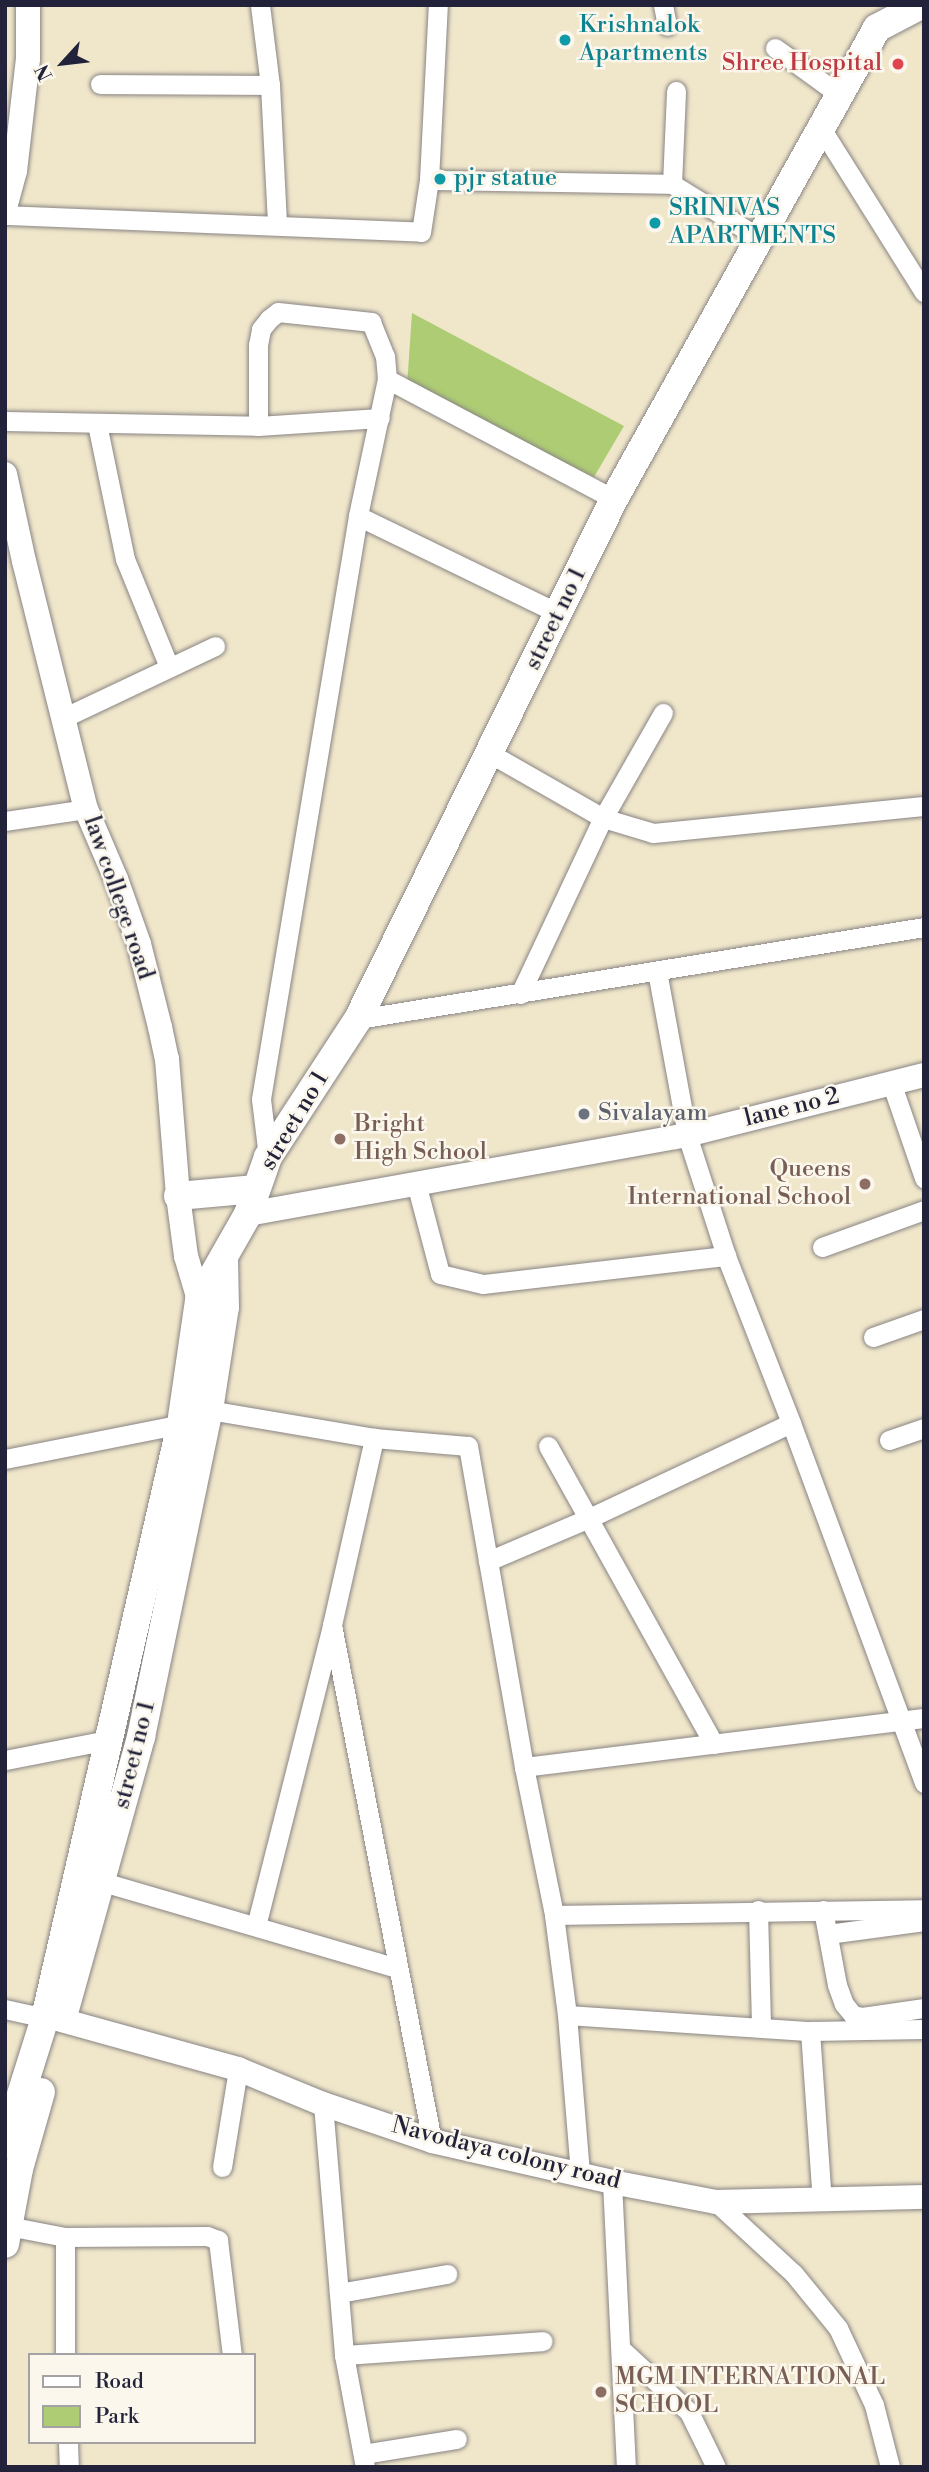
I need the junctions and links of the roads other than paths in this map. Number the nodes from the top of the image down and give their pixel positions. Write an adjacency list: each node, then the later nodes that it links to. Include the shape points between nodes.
1 (28, 5): 13 (street, via 28,59)
2 (260, 5): 9 (street)
3 (663, 5): 6 (street)
4 (441, 6): 14 (street)
5 (921, 10): 11 (main road, street no 1, via 877,28)
6 (667, 26)
7 (775, 48): 11 (street)
8 (100, 84): 9 (street)
9 (270, 85): 18 (street)
10 (676, 91): 15 (street)
11 (840, 95): 12 (main road, street no 1)
12 (821, 128): 19 (main road, street no 1); 20 (street)
13 (10, 171): 16 (street)
14 (429, 180): 15 (street); 18 (street, via 421,232)
15 (672, 184): 19 (street)
16 (5, 208)
17 (5, 215): 18 (street)
18 (277, 224)
19 (761, 239): 27 (main road, street no 1)
20 (924, 292)
21 (387, 379): 22 (street); 25 (street, via 385,356 372,322 278,312 261,329); 27 (street)
22 (380, 418): 25 (street); 28 (street)
23 (5, 421): 24 (street)
24 (97, 424): 25 (street); 31 (street, via 125,559)
25 (258, 426)
26 (5, 474): 33 (street, law college road)
27 (614, 499): 29 (main road, street no 1)
28 (358, 516): 29 (street); 46 (street, via 261,1099)
29 (558, 613): 34 (main road, street no 1)
30 (215, 646): 31 (street)
31 (169, 667): 33 (street)
32 (663, 713): 37 (street)
33 (65, 717): 36 (street, law college road)
34 (491, 754): 37 (street); 42 (main road, street no 1)
35 (924, 806): 37 (street, via 653,833)
36 (86, 809): 38 (street); 49 (street, law college road, via 130,918 160,1027 167,1059)
37 (604, 818): 41 (street)
38 (5, 821)
39 (924, 927): 40 (street)
40 (657, 971): 41 (street); 45 (street)
41 (520, 994): 42 (street)
42 (358, 1019): 46 (main road, street no 1)
43 (924, 1075): 44 (street, lane no 2)
44 (891, 1082): 45 (street, lane no 2); 47 (street)
45 (687, 1135): 48 (street, lane no 2); 53 (street)
46 (268, 1157): 50 (main road, street no 1)
47 (924, 1178)
48 (416, 1183): 50 (street, lane no 2); 53 (street, via 440,1274 483,1284)
49 (178, 1196): 50 (main road); 54 (street, law college road, via 192,1283)
50 (252, 1201): 54 (main road, street no 1, via 224,1258)
51 (924, 1210): 52 (street)
52 (822, 1247)
53 (726, 1256): 58 (street)
54 (212, 1303): 57 (main road, street no 1)
55 (924, 1319): 56 (street)
56 (873, 1337)
57 (198, 1420): 60 (street); 63 (street); 69 (main road, street no 1); 74 (main road, street no 1, via 141,1737)
58 (792, 1423): 64 (street); 68 (street)
59 (924, 1428): 61 (street)
60 (374, 1438): 65 (street, via 468,1446); 66 (street)
61 (889, 1440)
62 (548, 1447): 64 (street)
63 (5, 1459)
64 (587, 1520): 65 (street); 70 (street)
65 (488, 1560): 72 (street)
66 (332, 1625): 80 (street); 82 (street)
67 (924, 1718): 68 (street)
68 (901, 1723): 70 (street); 73 (street)
69 (108, 1740): 71 (street); 86 (main road, street no 1)
70 (714, 1744): 72 (street)
71 (5, 1760)
72 (524, 1767): 78 (street)
73 (924, 1783)
74 (103, 1882): 80 (street); 86 (main road, street no 1)
75 (924, 1909): 77 (street)
76 (758, 1910): 77 (street); 78 (street); 87 (street)
77 (824, 1910): 81 (street)
78 (554, 1915): 85 (street)
79 (924, 1921): 81 (street)
80 (256, 1926): 82 (street)
81 (828, 1934): 83 (street, via 837,1985 853,2015)
82 (398, 1968): 92 (street)
83 (924, 2008)
84 (5, 2009): 86 (street)
85 (567, 2015): 87 (street); 95 (street)
86 (53, 2019): 90 (street, Navodaya colony road); 93 (main road, street no 1); 97 (main road, street no 1)
87 (761, 2028): 89 (street)
88 (924, 2029): 89 (street)
89 (810, 2031): 99 (street)
90 (238, 2069): 91 (street, Navodaya colony road); 94 (street)
91 (323, 2104): 92 (street, Navodaya colony road); 104 (street)
92 (432, 2141): 95 (street, Navodaya colony road)
93 (5, 2143)
94 (222, 2167)
95 (580, 2175): 96 (street, Navodaya colony road)
96 (612, 2182): 100 (street, Navodaya colony road); 106 (street)
97 (10, 2193): 101 (main road, street no 1)
98 (924, 2197): 99 (street, Navodaya colony road)
99 (822, 2201): 100 (street, Navodaya colony road)
100 (716, 2202): 116 (street, via 794,2274 838,2328 874,2405)
101 (7, 2235): 102 (street)
102 (65, 2238): 107 (street); 108 (street, via 207,2236 218,2240)
103 (447, 2274): 104 (street)
104 (339, 2293): 109 (street)
105 (544, 2341): 109 (street)
106 (621, 2349): 114 (street); 115 (street, via 689,2412)
107 (65, 2353)
108 (232, 2353)
109 (344, 2355): 112 (street)
110 (457, 2439): 112 (street)
111 (68, 2444): 113 (street)
112 (364, 2460)
113 (69, 2467)
114 (626, 2467)
115 (716, 2467)
116 (890, 2467)

